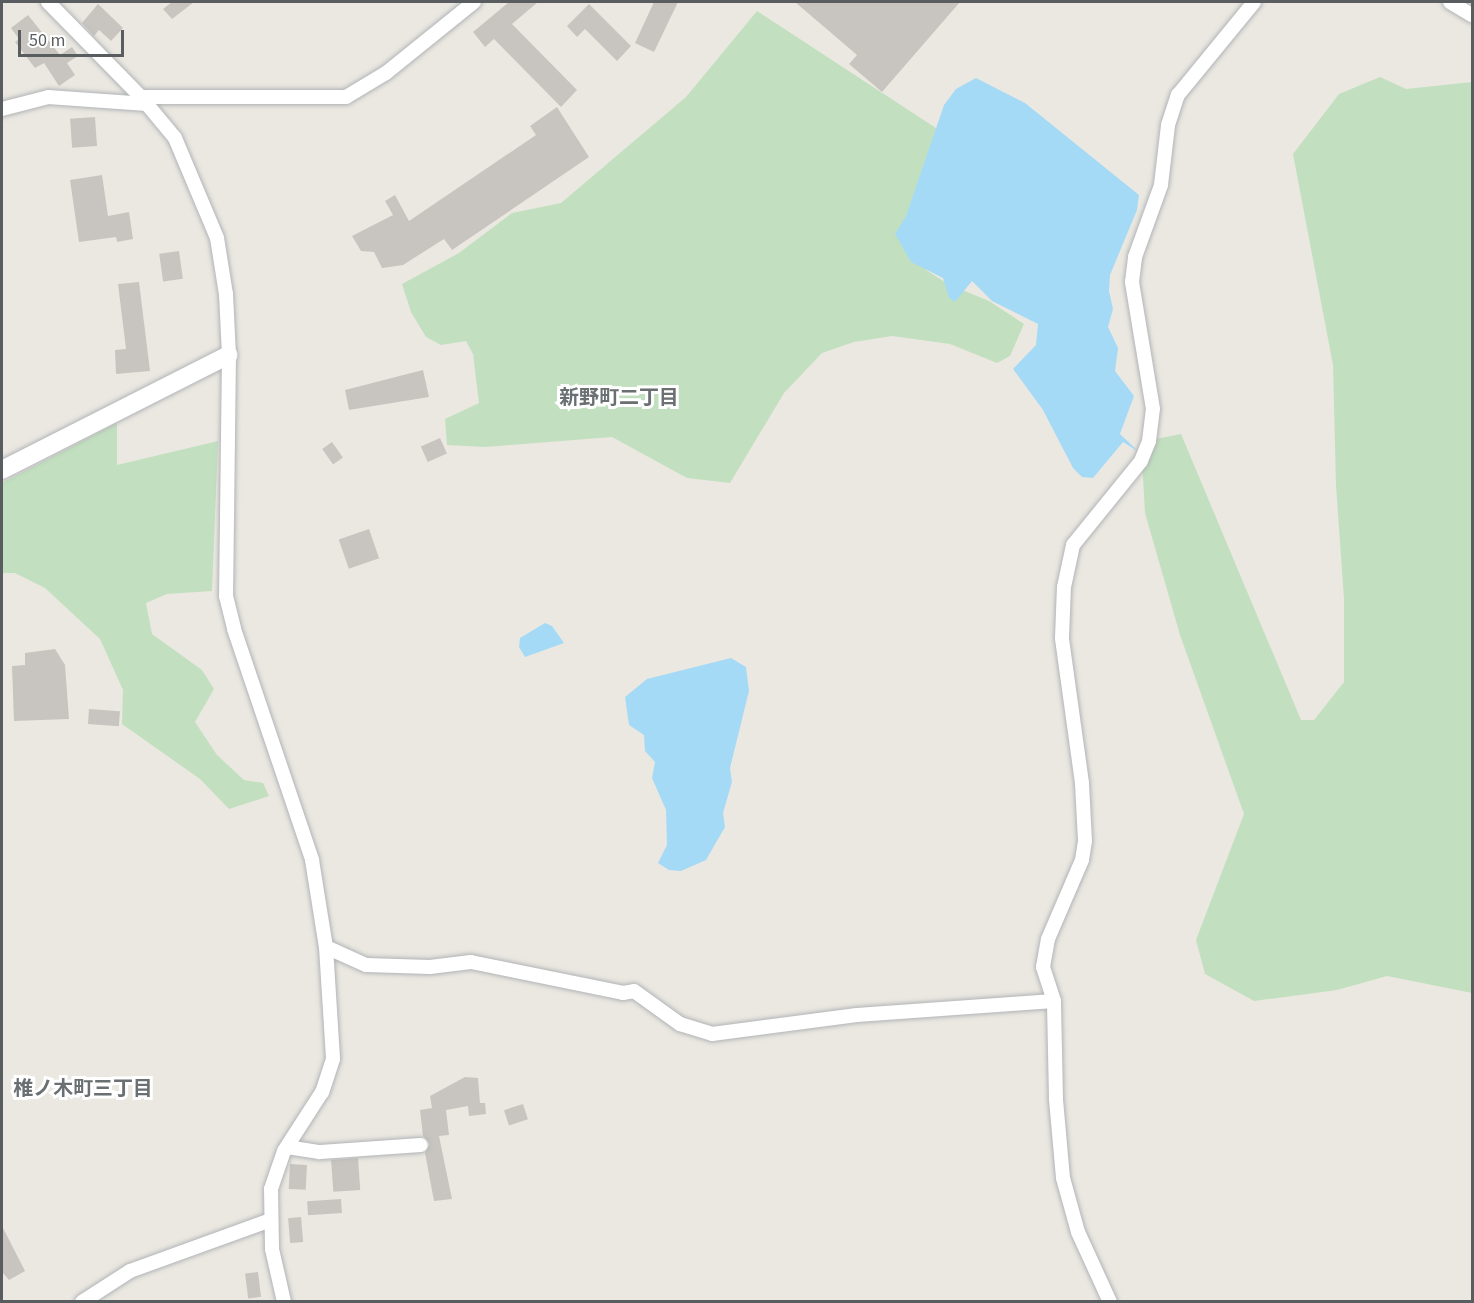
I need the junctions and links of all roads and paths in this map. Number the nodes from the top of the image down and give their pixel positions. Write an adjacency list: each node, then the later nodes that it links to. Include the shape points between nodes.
1 (48, 2): 6 (street)
2 (474, 2): 6 (street, via 386,73 346,97)
3 (1254, 2): 11 (street, via 1178,95 1168,125 1161,185 1135,257 1132,282 1153,409 1149,441 1141,461 1073,545 1068,561 1062,638 1082,783 1085,841 1082,860 1048,939 1044,967)
4 (1450, 2): 5 (street)
5 (1473, 15)
6 (144, 100): 7 (street, via 48,97); 8 (street, via 175,138 216,238 226,294)
7 (2, 109)
8 (229, 355): 9 (street); 10 (street, via 226,596 312,860)
9 (2, 470)
10 (326, 947): 11 (street, via 366,965 471,963 622,993 634,991 680,1023 711,1034 857,1015); 13 (street, via 333,1059 322,1092)
11 (1054, 1001): 17 (street, via 1063,1178 1078,1232)
12 (421, 1145): 13 (street, via 320,1152)
13 (287, 1147): 14 (street, via 271,1189)
14 (271, 1220): 15 (street, via 130,1271); 16 (street, via 272,1249)
15 (82, 1302)
16 (284, 1302)
17 (1110, 1302)

